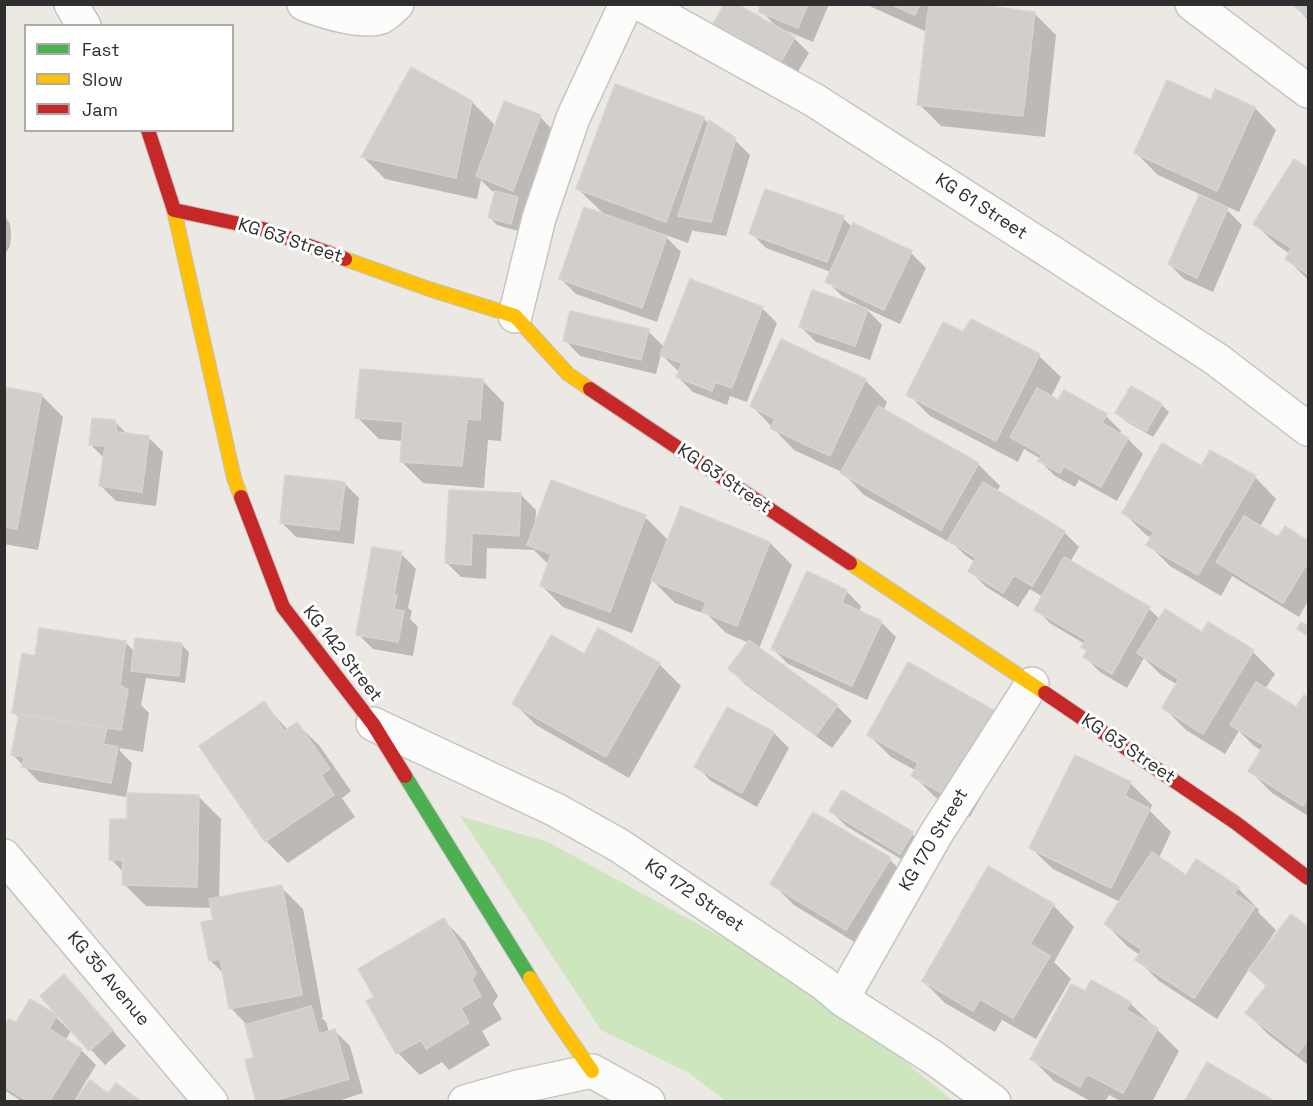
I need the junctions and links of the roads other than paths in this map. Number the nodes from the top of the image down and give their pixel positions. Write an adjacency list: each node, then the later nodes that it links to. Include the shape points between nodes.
1 (71, 4): 7 (street)
2 (304, 4): 3 (street, via 360,19 381,17)
3 (397, 4)
4 (626, 4): 11 (street, via 573,118 539,218)
5 (641, 4): 12 (street, KG 61 Street, via 824,106 1216,359)
6 (1192, 4): 8 (street)
7 (83, 24)
8 (1308, 91)
9 (149, 132): 10 (street)
10 (174, 210): 11 (street, KG 63 Street, via 263,229); 14 (street, KG 142 Street, via 234,478 283,607)
11 (515, 316): 13 (street, KG 63 Street, via 568,374)
12 (1308, 429)
13 (1032, 684): 16 (street, KG 63 Street, via 1236,823); 17 (street, KG 170 Street, via 936,834)
14 (374, 724): 17 (street, KG 172 Street, via 556,810 620,846); 18 (street, KG 142 Street, via 553,1015)
15 (4, 856): 19 (street, KG 35 Avenue)
16 (1308, 878)
17 (842, 999): 22 (street, KG 172 Street)
18 (592, 1071): 20 (street); 21 (street)
19 (211, 1101)
20 (465, 1101)
21 (648, 1101)
22 (994, 1101)

